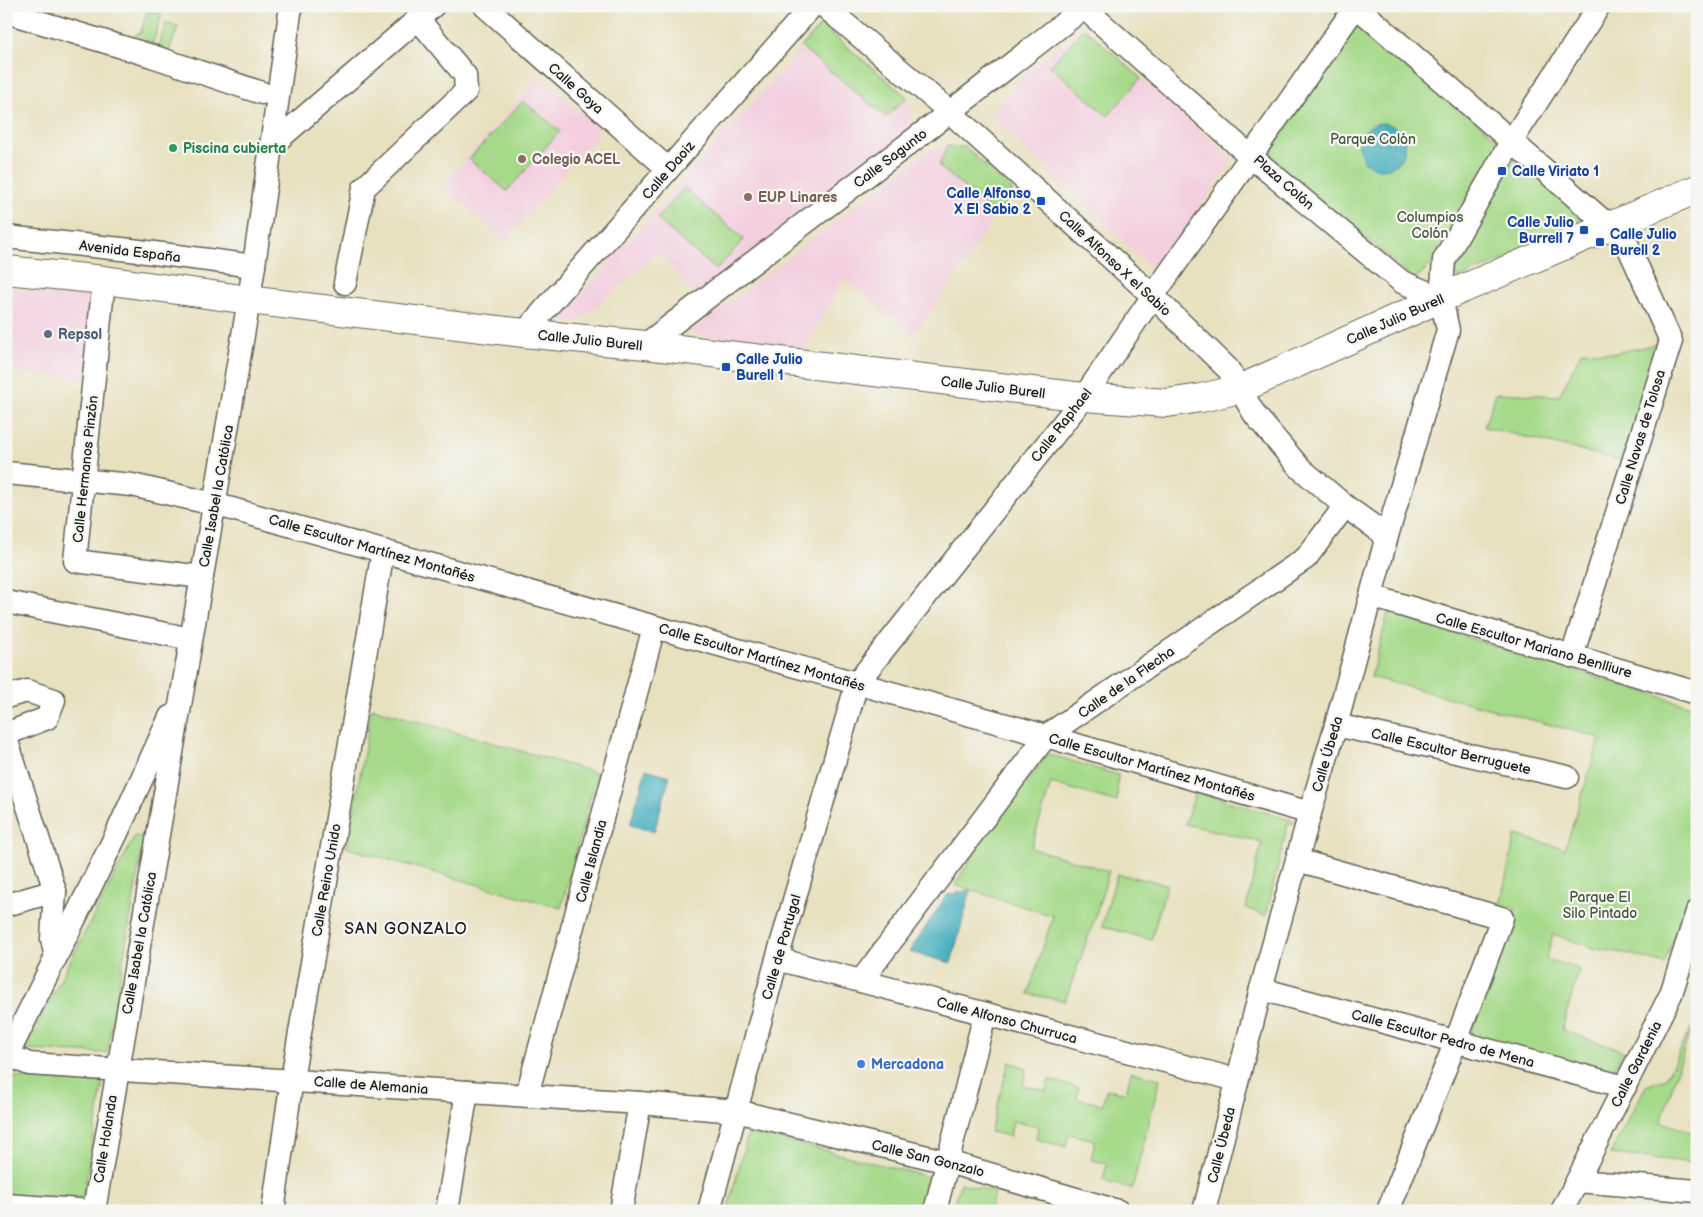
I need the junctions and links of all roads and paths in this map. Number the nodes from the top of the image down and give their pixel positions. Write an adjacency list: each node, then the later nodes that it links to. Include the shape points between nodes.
1 (291, 6): 13 (street, Calle Isabel la Católica)
2 (485, 6): 15 (street, Calle Goya)
3 (812, 6): 15 (street, Calle Daoiz)
4 (824, 6): 11 (street, Calle Alfonso X el Sabio)
5 (1356, 6): 12 (street, Plaza Colón); 14 (street, Plaza Colón)
6 (1599, 6): 12 (street)
7 (1084, 7): 11 (street, Calle Sagunto); 14 (street)
8 (425, 13): 13 (street); 22 (street, via 464,75 466,91 364,188)
9 (14, 14): 10 (street)
10 (262, 92)
11 (950, 112): 23 (street, Calle Alfonso X el Sabio); 27 (street, Calle Sagunto)
12 (1511, 142): 17 (street, Plaza Colón, via 1602,220); 24 (street, via 1444,260)
13 (273, 144): 19 (street, Calle Isabel la Católica)
14 (1250, 156): 23 (street, Calle Raphael); 24 (street, Plaza Colón, via 1402,282)
15 (668, 169): 26 (street, Calle Daoiz)
16 (1697, 189): 17 (main road, Calle Julio Burell)
17 (1618, 224): 24 (main road, Calle Julio Burell); 41 (street, Calle Navas de Tolosa, via 1671,341)
18 (6, 237): 19 (street, Avenida España)
19 (254, 266): 25 (street, Calle Isabel la Católica)
20 (6, 270): 21 (main road)
21 (104, 280): 25 (main road); 31 (street, Calle Hermanos Pinzón)
22 (345, 283)
23 (1153, 296): 28 (street, Calle Alfonso X el Sabio, via 1228,369); 29 (street, Calle Raphael)
24 (1441, 298): 28 (main road, Calle Julio Burell); 34 (street, Calle Úbeda, via 1448,330)
25 (249, 300): 26 (main road, Calle Julio Burell); 32 (street, Calle Isabel la Católica)
26 (524, 333): 27 (main road, Calle Julio Burell)
27 (645, 345): 29 (main road, Calle Julio Burell)
28 (1240, 389): 29 (main road, Calle Julio Burell, via 1167,403); 33 (street, Calle Alfonso X el Sabio, via 1255,416 1300,468)
29 (1084, 397): 42 (street, Calle Raphael)
30 (6, 473): 31 (street, Calle Escultor Martínez Montañés)
31 (84, 480): 32 (street, Calle Escultor Martínez Montañés, via 132,485); 36 (street, Calle Hermanos Pinzón, via 75,562)
32 (214, 504): 35 (street, Calle Escultor Martínez Montañés); 36 (street, Calle Isabel la Católica)
33 (1346, 506): 34 (street, Calle Alfonso X el Sabio); 48 (street, Calle de la Flecha, via 1306,558)
34 (1387, 536): 37 (street, Calle Úbeda)
35 (383, 551): 39 (street, Calle Escultor Martínez Montañés); 66 (street, Calle Reino Unido)
36 (202, 577): 40 (street, Calle Isabel la Católica)
37 (1371, 596): 41 (street, Calle Escultor Mariano Benlliure); 46 (street, Calle Úbeda)
38 (6, 602): 40 (street)
39 (654, 627): 42 (street, Calle Escultor Martínez Montañés); 70 (street, Calle Islandia)
40 (191, 639): 43 (street, Calle Isabel la Católica)
41 (1572, 656): 44 (street, Calle Escultor Mariano Benlliure)
42 (857, 684): 48 (street, Calle Escultor Martínez Montañés); 59 (street, Calle de Portugal)
43 (182, 691): 52 (street, Calle Isabel la Católica); 53 (street, Calle Isabel la Católica)
44 (1697, 693)
45 (6, 698): 47 (street, via 27,691 54,700 47,718)
46 (1336, 725): 50 (street, Calle Escultor Berruguete); 51 (street, Calle Úbeda)
47 (6, 734)
48 (1046, 736): 51 (street, Calle Escultor Martínez Montañés); 60 (street, Calle de la Flecha)
49 (6, 738): 55 (street)
50 (1567, 777)
51 (1310, 812): 54 (street, Calle Úbeda)
52 (160, 819): 53 (street, Calle Isabel la Católica, via 141,816); 65 (street, Calle Isabel la Católica)
53 (116, 836): 58 (street, Calle Isabel la Católica)
54 (1297, 860): 61 (street, Calle Úbeda); 63 (street, via 1502,918)
55 (55, 891): 56 (street); 58 (street, via 52,939)
56 (6, 905)
57 (1697, 912): 68 (street, Calle Gardenia, via 1671,994)
58 (56, 957): 64 (street, Calle Isabel la Católica)
59 (777, 959): 60 (street, Calle Alfonso Churruca); 72 (street, Calle de Portugal)
60 (861, 981): 62 (street, Calle Alfonso Churruca)
61 (1261, 989): 63 (street, Calle Escultor Pedro de Mena); 67 (street, Calle Úbeda)
62 (986, 1014): 67 (street, Calle Alfonso Churruca); 73 (street)
63 (1456, 1041): 68 (street, Calle Escultor Pedro de Mena); 85 (street)
64 (7, 1055): 65 (street, Calle de Alemania, via 29,1064)
65 (117, 1068): 66 (street, Calle de Alemania); 77 (street, Calle Holanda)
66 (292, 1079): 69 (street, Calle de Alemania); 78 (street, Calle Reino Unido)
67 (1237, 1080): 84 (street, Calle Úbeda)
68 (1625, 1087): 74 (street, Calle Gardenia)
69 (467, 1092): 70 (street, Calle de Alemania); 79 (street)
70 (527, 1095): 71 (street, Calle de Alemania)
71 (640, 1103): 72 (street, Calle de Alemania); 80 (street)
72 (736, 1111): 73 (street, Calle San Gonzalo); 81 (street, Calle de Portugal)
73 (948, 1162): 82 (street); 83 (street, Calle San Gonzalo)
74 (1578, 1181): 75 (street); 86 (street, Calle Gardenia)
75 (1697, 1191)
76 (6, 1206): 77 (street)
77 (94, 1211)
78 (273, 1211)
79 (447, 1211)
80 (622, 1211)
81 (709, 1211)
82 (935, 1211)
83 (1118, 1211)
84 (1204, 1211)
85 (1388, 1211)
86 (1562, 1211)

